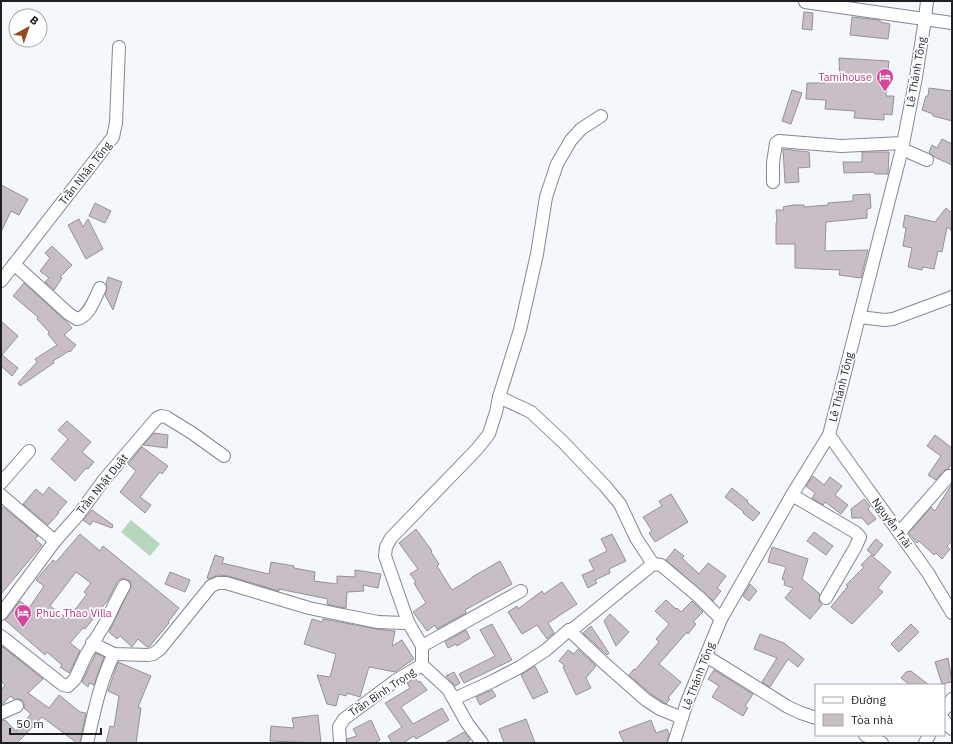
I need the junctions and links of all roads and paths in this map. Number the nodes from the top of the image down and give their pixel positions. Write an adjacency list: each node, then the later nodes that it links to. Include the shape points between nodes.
1 (927, 1): 3 (street, Lê Thánh Tông)
2 (805, 2): 3 (street)
3 (926, 19): 4 (street); 7 (street, Lê Thánh Tông)
4 (952, 22)
5 (119, 47): 10 (street, Trần Nhân Tông, via 113,137)
6 (601, 116): 15 (street, via 571,140 556,164 546,198 520,330)
7 (903, 146): 8 (street); 9 (street, via 841,146 779,141 776,143 773,163); 14 (street, Lê Thánh Tông)
8 (927, 160)
9 (773, 182)
10 (14, 264): 11 (street, Trần Nhân Tông); 12 (street, via 77,319 85,315)
11 (1, 280)
12 (100, 288)
13 (952, 297): 14 (street, via 893,319)
14 (859, 317): 16 (street, Lê Thánh Tông)
15 (499, 397): 25 (street, via 531,412 605,486 620,504 636,538); 32 (street, via 489,434 391,538 386,547 385,556)
16 (829, 435): 22 (street, Lê Thánh Tông); 23 (street, Nguyễn Trãi)
17 (29, 451): 20 (street)
18 (224, 456): 24 (street, Trần Nhật Duật, via 166,417 157,418)
19 (949, 476): 23 (street)
20 (1, 483)
21 (1, 495): 24 (street)
22 (792, 495): 28 (street, via 856,532 860,537); 31 (street, Lê Thánh Tông)
23 (899, 533): 29 (street, Nguyễn Trãi, via 928,573)
24 (54, 542): 30 (street, Trần Nhật Duật)
25 (653, 564): 31 (street, via 661,565); 33 (street)
26 (124, 586): 35 (street)
27 (521, 590): 36 (street)
28 (826, 598)
29 (952, 613)
30 (1, 614)
31 (721, 619): 38 (street, Lê Thánh Tông)
32 (408, 622): 36 (street); 37 (street, via 378,622 333,613 226,583 218,583 211,586 153,654)
33 (569, 630): 41 (street, via 546,650 520,666); 45 (street, via 646,700)
34 (1, 636): 35 (street, via 58,682 68,686 75,679)
35 (92, 643): 37 (street)
36 (422, 646): 39 (street)
37 (114, 654): 48 (street, via 107,667)
38 (706, 656): 45 (street, Lê Thánh Tông); 46 (street, via 788,707)
39 (422, 666): 41 (street, via 448,689); 49 (street, Trần Bình Trọng, via 396,681 344,719 339,727)
40 (952, 699): 43 (street)
41 (454, 700): 50 (street)
42 (17, 706): 44 (street)
43 (945, 709)
44 (1, 713)
45 (682, 718): 51 (street, Lê Thánh Tông)
46 (815, 718)
47 (867, 736): 52 (street)
48 (87, 743)
49 (340, 743)
50 (482, 743)
51 (674, 743)
52 (882, 743)

